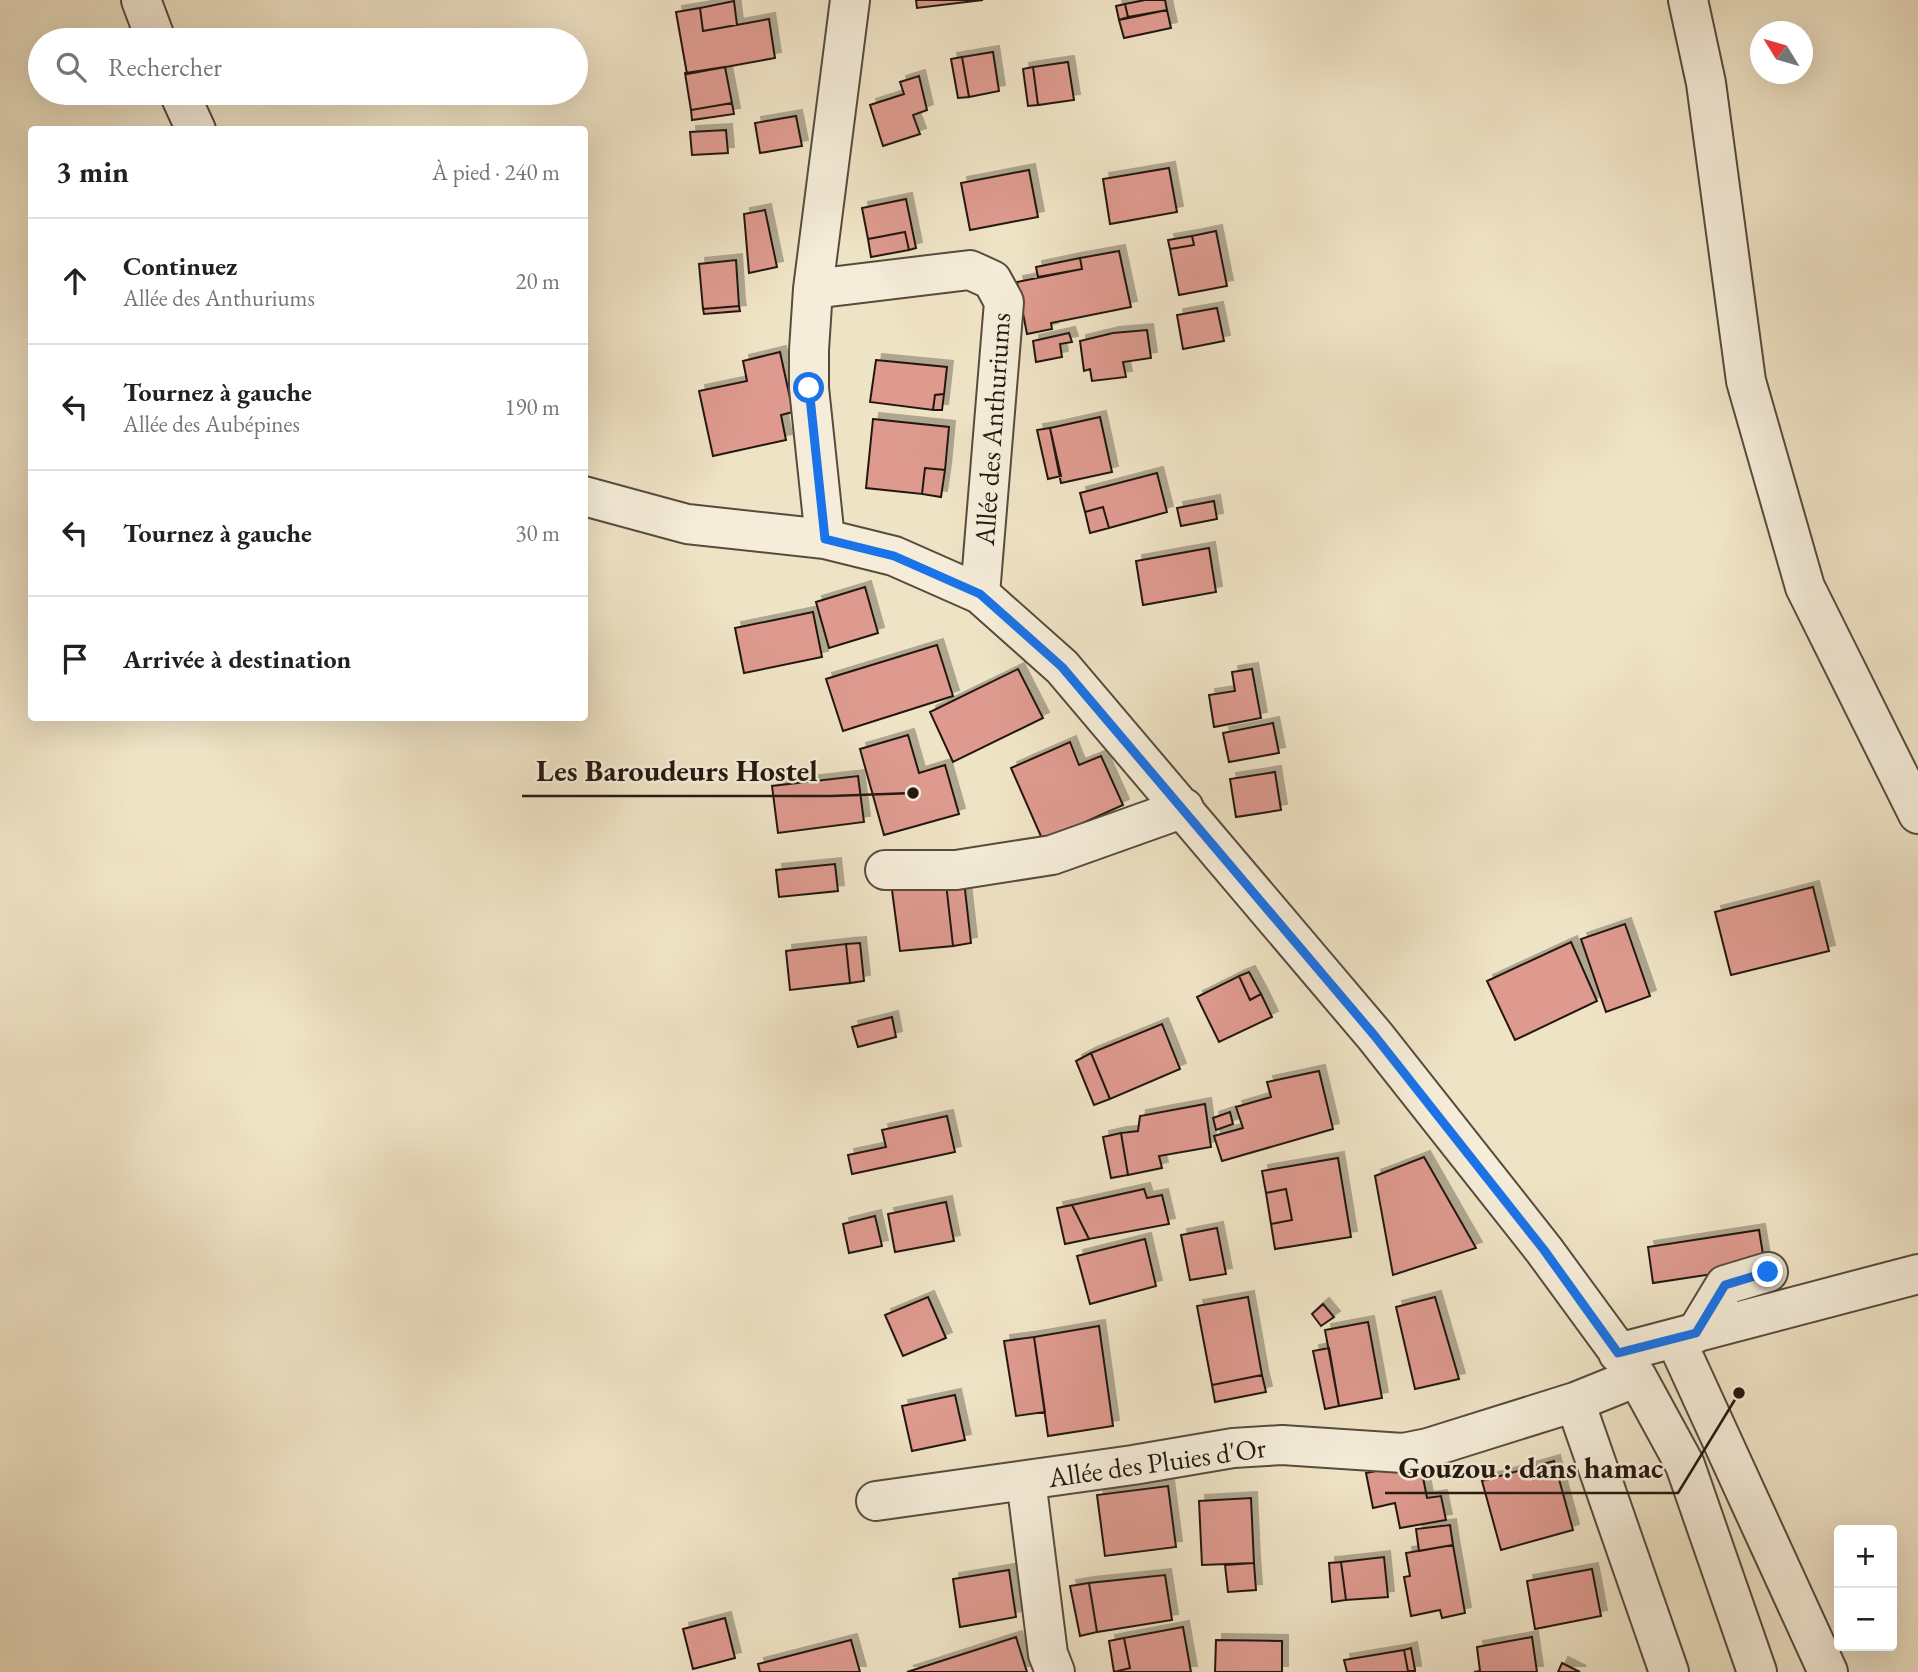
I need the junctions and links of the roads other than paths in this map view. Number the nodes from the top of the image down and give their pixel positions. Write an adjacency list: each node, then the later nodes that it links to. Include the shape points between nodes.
1 (141, 0): 4 (street)
2 (850, 0): 7 (street)
3 (1688, 0): 12 (street, via 1706,83 1746,381 1805,587)
4 (152, 28)
5 (185, 105): 6 (street)
6 (194, 126)
7 (813, 289): 9 (street, via 809,388); 10 (street, Allée des Anthuriums, via 970,270 992,280 1004,302)
8 (588, 497): 9 (street, via 687,524)
9 (825, 539): 10 (street, via 894,556)
10 (980, 594): 11 (street, via 1062,667)
11 (1184, 808): 13 (street, via 1052,855 956,870); 17 (street, via 1374,1035 1544,1250)
12 (1918, 814)
13 (885, 870)
14 (1768, 1272): 16 (street, via 1725,1285)
15 (1918, 1274): 16 (street, Allée des Pluies d'Or)
16 (1685, 1335): 17 (street, Allée des Pluies d'Or); 24 (street)
17 (1628, 1365): 18 (street, Allée des Pluies d'Or); 23 (street, via 1685,1465)
18 (1575, 1402): 19 (street, Allée des Pluies d'Or, via 1403,1453 1282,1445 1233,1448); 22 (street)
19 (1026, 1480): 20 (street, Allée des Pluies d'Or); 21 (street, via 1048,1654)
20 (876, 1501)
21 (1055, 1672)
22 (1669, 1672)
23 (1757, 1672)
24 (1828, 1672)

